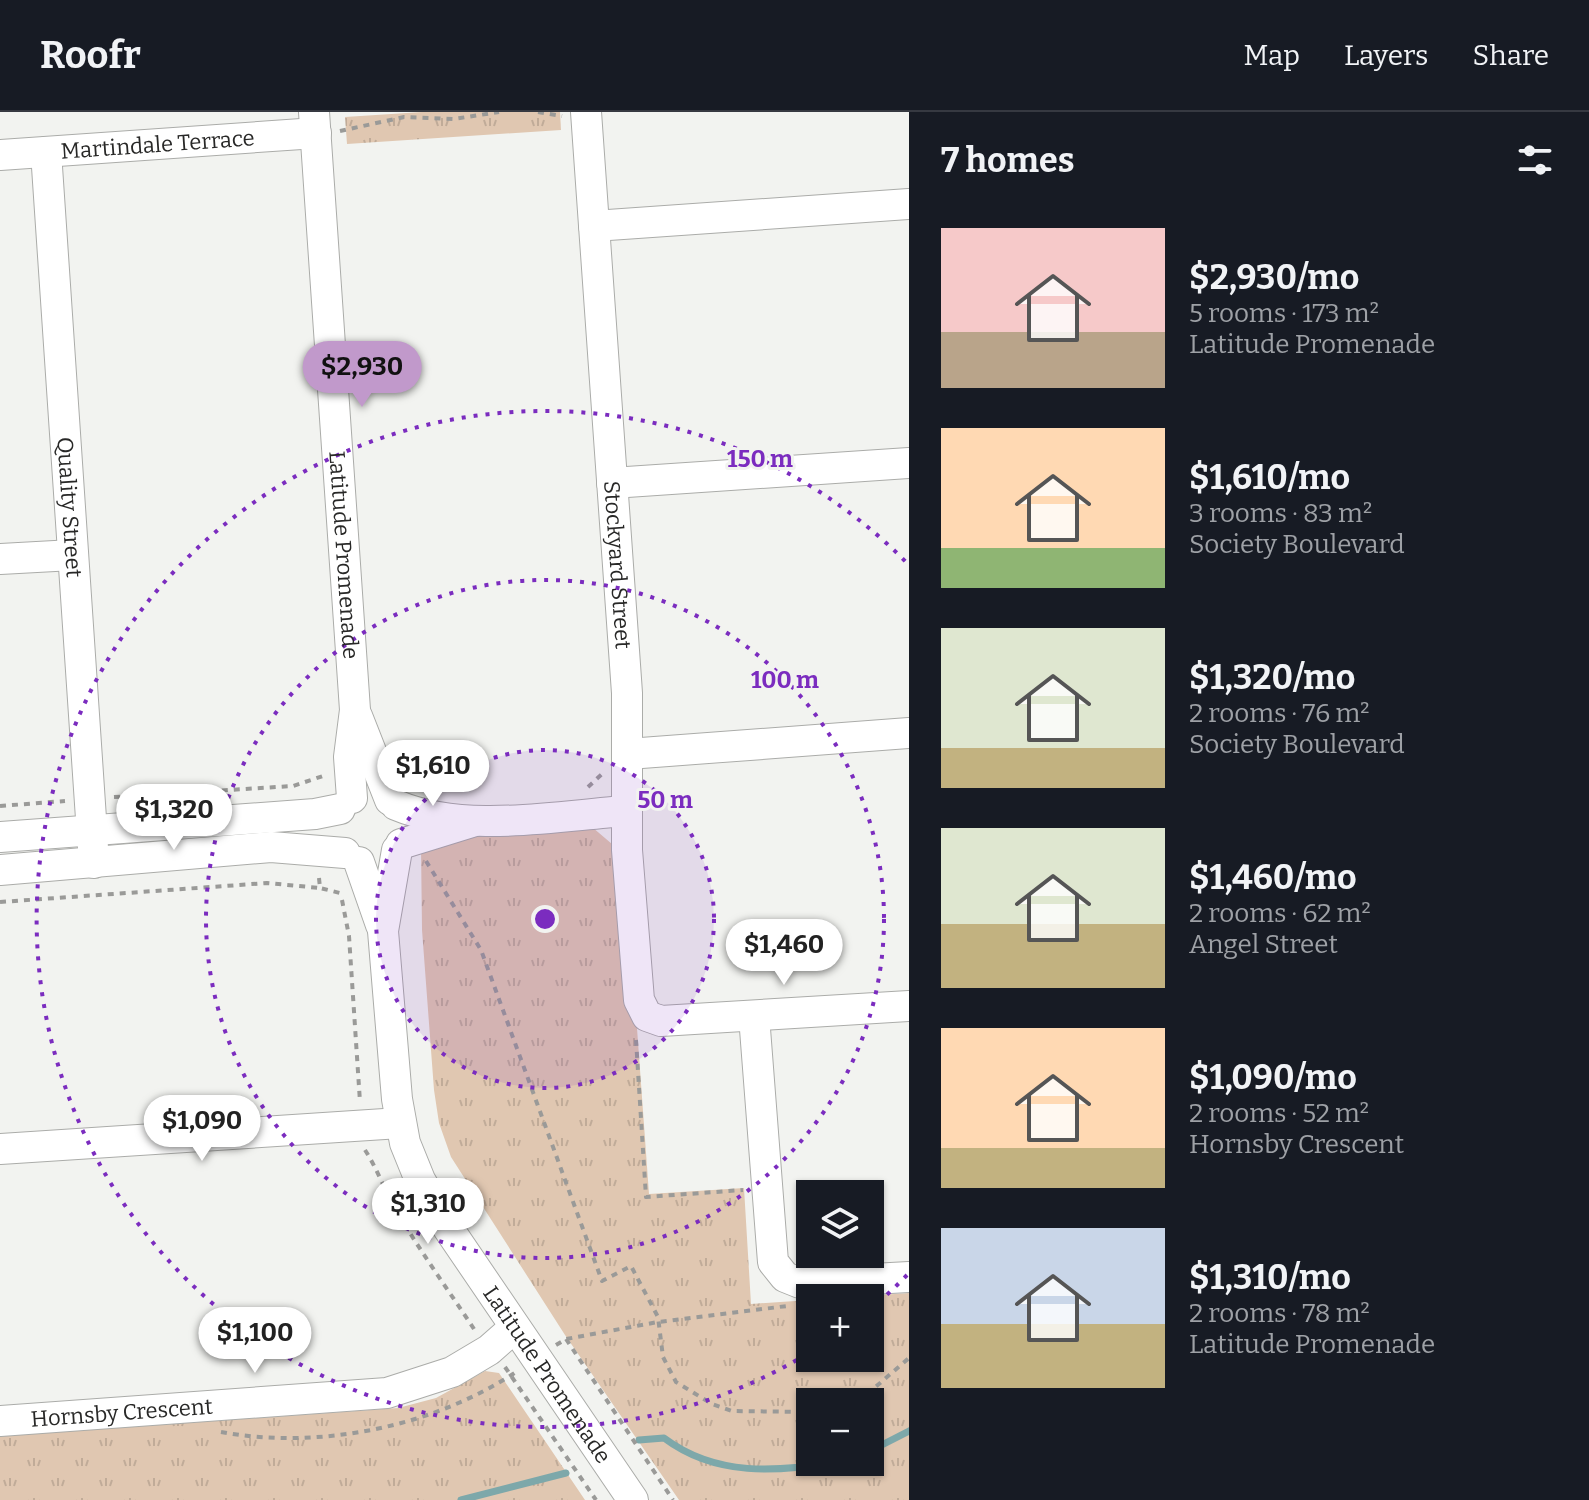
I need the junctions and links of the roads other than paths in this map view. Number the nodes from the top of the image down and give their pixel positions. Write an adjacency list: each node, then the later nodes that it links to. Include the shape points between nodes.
1 (586, 112): 6 (street, Stockyard Street)
2 (323, 125): 3 (street, Martindale Terrace); 11 (street, Latitude Promenade)
3 (46, 152): 4 (street, Martindale Terrace); 9 (street, Quality Street)
4 (0, 155)
5 (909, 204): 6 (street)
6 (594, 226): 8 (street, Stockyard Street)
7 (909, 463): 8 (street)
8 (612, 483): 13 (street, Stockyard Street)
9 (73, 555): 10 (street); 18 (street, Quality Street)
10 (0, 559)
11 (355, 710): 14 (street, Latitude Promenade); 15 (street, Latitude Promenade)
12 (909, 733): 13 (street)
13 (628, 754): 16 (street, Stockyard Street)
14 (393, 802): 15 (street, via 376,793); 17 (street, via 411,811); 20 (street, via 405,824)
15 (346, 803): 18 (street, via 315,814); 21 (street, via 335,832)
16 (626, 811): 17 (street); 26 (street, Stockyard Street, via 636,985 647,1016 661,1021)
17 (478, 820): 20 (street)
18 (92, 831): 19 (street); 22 (street, Quality Street)
19 (0, 837)
20 (408, 851): 21 (street, via 384,861); 24 (street, Latitude Promenade)
21 (352, 858): 22 (street, via 271,847); 24 (street, Latitude Promenade)
22 (94, 863): 23 (street)
23 (0, 870)
24 (383, 931): 27 (street, Latitude Promenade)
25 (909, 1006): 26 (street)
26 (754, 1016): 29 (street, via 772,1253 779,1271 800,1283)
27 (400, 1123): 28 (street); 30 (street, Latitude Promenade, via 432,1202)
28 (0, 1149)
29 (909, 1277)
30 (514, 1328): 31 (street, Hornsby Crescent, via 452,1372 387,1393); 32 (street, Latitude Promenade)
31 (0, 1421)
32 (633, 1500)

